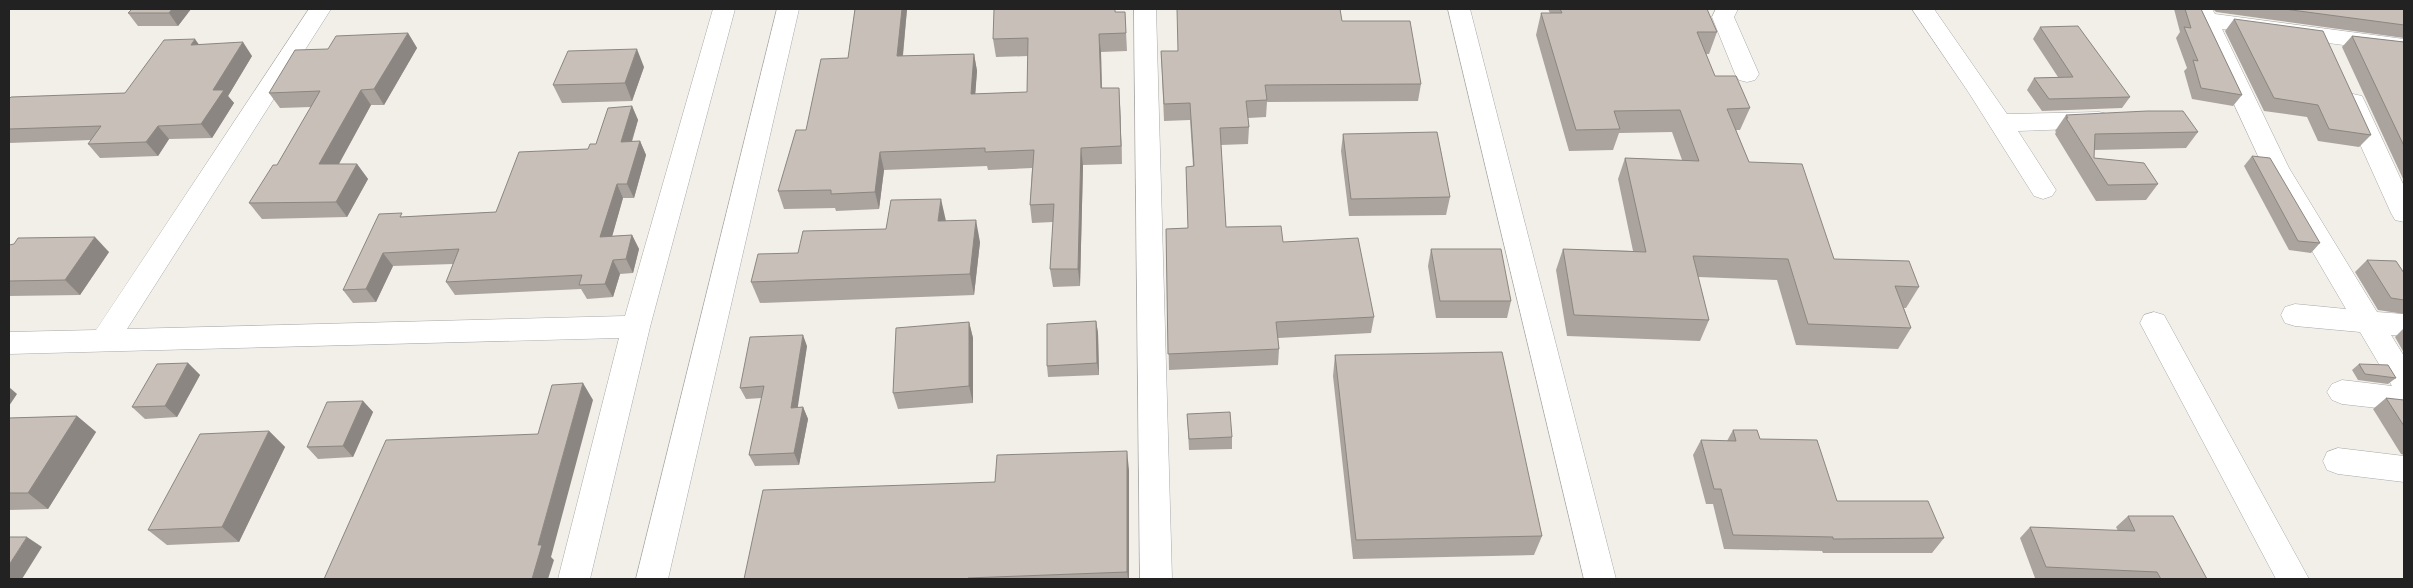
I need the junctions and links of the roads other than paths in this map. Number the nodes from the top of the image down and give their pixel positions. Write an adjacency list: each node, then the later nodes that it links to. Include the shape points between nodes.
1 (320, 9): 21 (street)
2 (724, 9): 20 (street)
3 (788, 9): 29 (street)
4 (1145, 9): 30 (street)
5 (1459, 9): 31 (street)
6 (1727, 9): 11 (street, via 1723,17)
7 (1923, 9): 13 (street)
8 (2203, 14): 9 (street); 18 (street, via 2277,169)
9 (2323, 35): 10 (street); 15 (street)
10 (2404, 46)
11 (1747, 74)
12 (2120, 119): 13 (street)
13 (2000, 123): 14 (street)
14 (2043, 190)
15 (2404, 213)
16 (2295, 315): 18 (street)
17 (2154, 322): 32 (street)
18 (2368, 322): 19 (street); 23 (street)
19 (2404, 325)
20 (636, 327): 21 (street); 28 (street)
21 (105, 339): 22 (street)
22 (9, 342)
23 (2404, 380)
24 (2342, 392): 25 (street)
25 (2404, 399)
26 (2338, 461): 27 (street)
27 (2404, 469)
28 (574, 579)
29 (652, 579)
30 (1156, 579)
31 (1600, 579)
32 (2292, 579)

